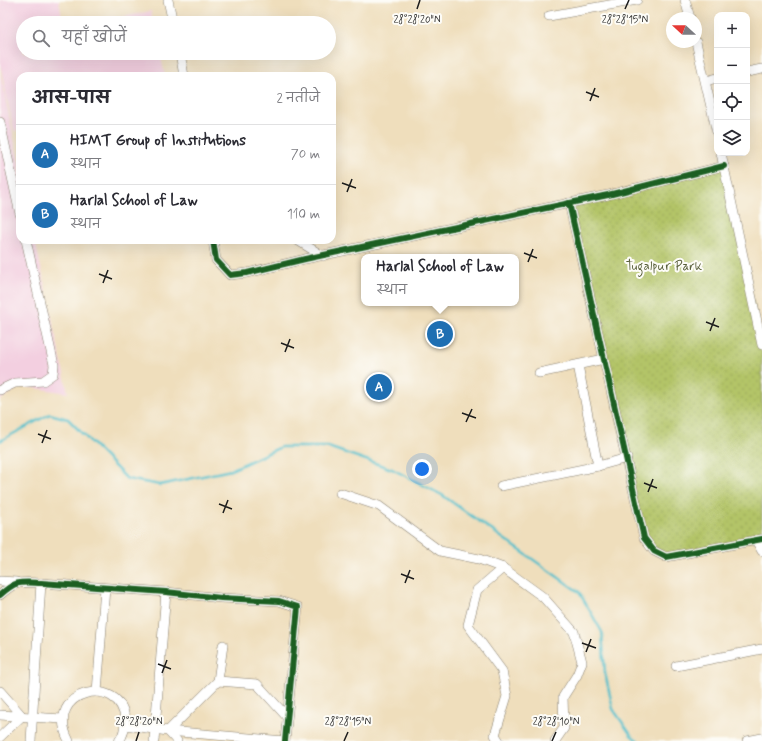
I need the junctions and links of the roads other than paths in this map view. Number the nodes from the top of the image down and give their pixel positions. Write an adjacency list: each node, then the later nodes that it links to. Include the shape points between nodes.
1 (168, 0): 5 (street)
2 (637, 0): 6 (street)
3 (685, 0): 4 (street)
4 (688, 12)
5 (171, 16)
6 (549, 16)
7 (698, 48): 13 (street)
8 (181, 60): 11 (street)
9 (762, 69): 10 (street)
10 (750, 71)
11 (183, 72)
12 (714, 79): 13 (street)
13 (706, 81): 14 (street)
14 (714, 120)
15 (0, 122): 18 (street)
16 (722, 156): 17 (street)
17 (724, 166): 19 (street); 24 (street)
18 (16, 196)
19 (569, 203): 23 (street); 25 (street)
20 (27, 244): 28 (street, via 54,366 53,374 43,381 15,383)
21 (214, 244): 23 (street, via 216,260 230,275)
22 (304, 244): 23 (street)
23 (323, 256)
24 (762, 345)
25 (604, 359): 26 (street); 29 (street)
26 (578, 365): 27 (street); 30 (street)
27 (539, 373)
28 (0, 390)
29 (627, 458): 30 (street); 33 (street, via 644,538 654,550 666,557)
30 (598, 466): 31 (street)
31 (501, 486)
32 (340, 493): 35 (street, via 379,506 440,551 479,559)
33 (759, 539): 34 (street)
34 (762, 551)
35 (503, 568): 64 (street, via 477,590 468,625 502,671 507,696 494,735); 65 (street, via 543,597 574,632 582,662 563,697 564,728)
36 (0, 581): 37 (street)
37 (21, 582): 38 (street); 41 (street, via 11,585)
38 (41, 583): 39 (street); 50 (street)
39 (104, 588): 40 (street); 47 (street)
40 (166, 592): 51 (street, via 279,601 298,606); 54 (street)
41 (0, 595)
42 (223, 645): 45 (street)
43 (762, 649): 44 (street)
44 (676, 666)
45 (218, 682): 51 (street, via 257,684); 55 (street)
46 (0, 691): 49 (street)
47 (97, 692): 52 (street, via 85,693 74,698); 53 (street, via 109,695 118,703 124,714)
48 (0, 715): 49 (street)
49 (22, 716): 50 (street); 56 (street)
50 (33, 717): 52 (street); 58 (street)
51 (287, 717): 63 (street)
52 (62, 719): 59 (street, via 64,732)
53 (125, 725): 54 (street); 60 (street)
54 (155, 729): 55 (street); 61 (street)
55 (168, 730): 62 (street); 63 (street)
56 (0, 737)
57 (762, 738): 66 (street)
58 (31, 741)
59 (69, 741)
60 (119, 741)
61 (154, 741)
62 (177, 741)
63 (285, 741)
64 (499, 741)
65 (554, 741)
66 (747, 741)

